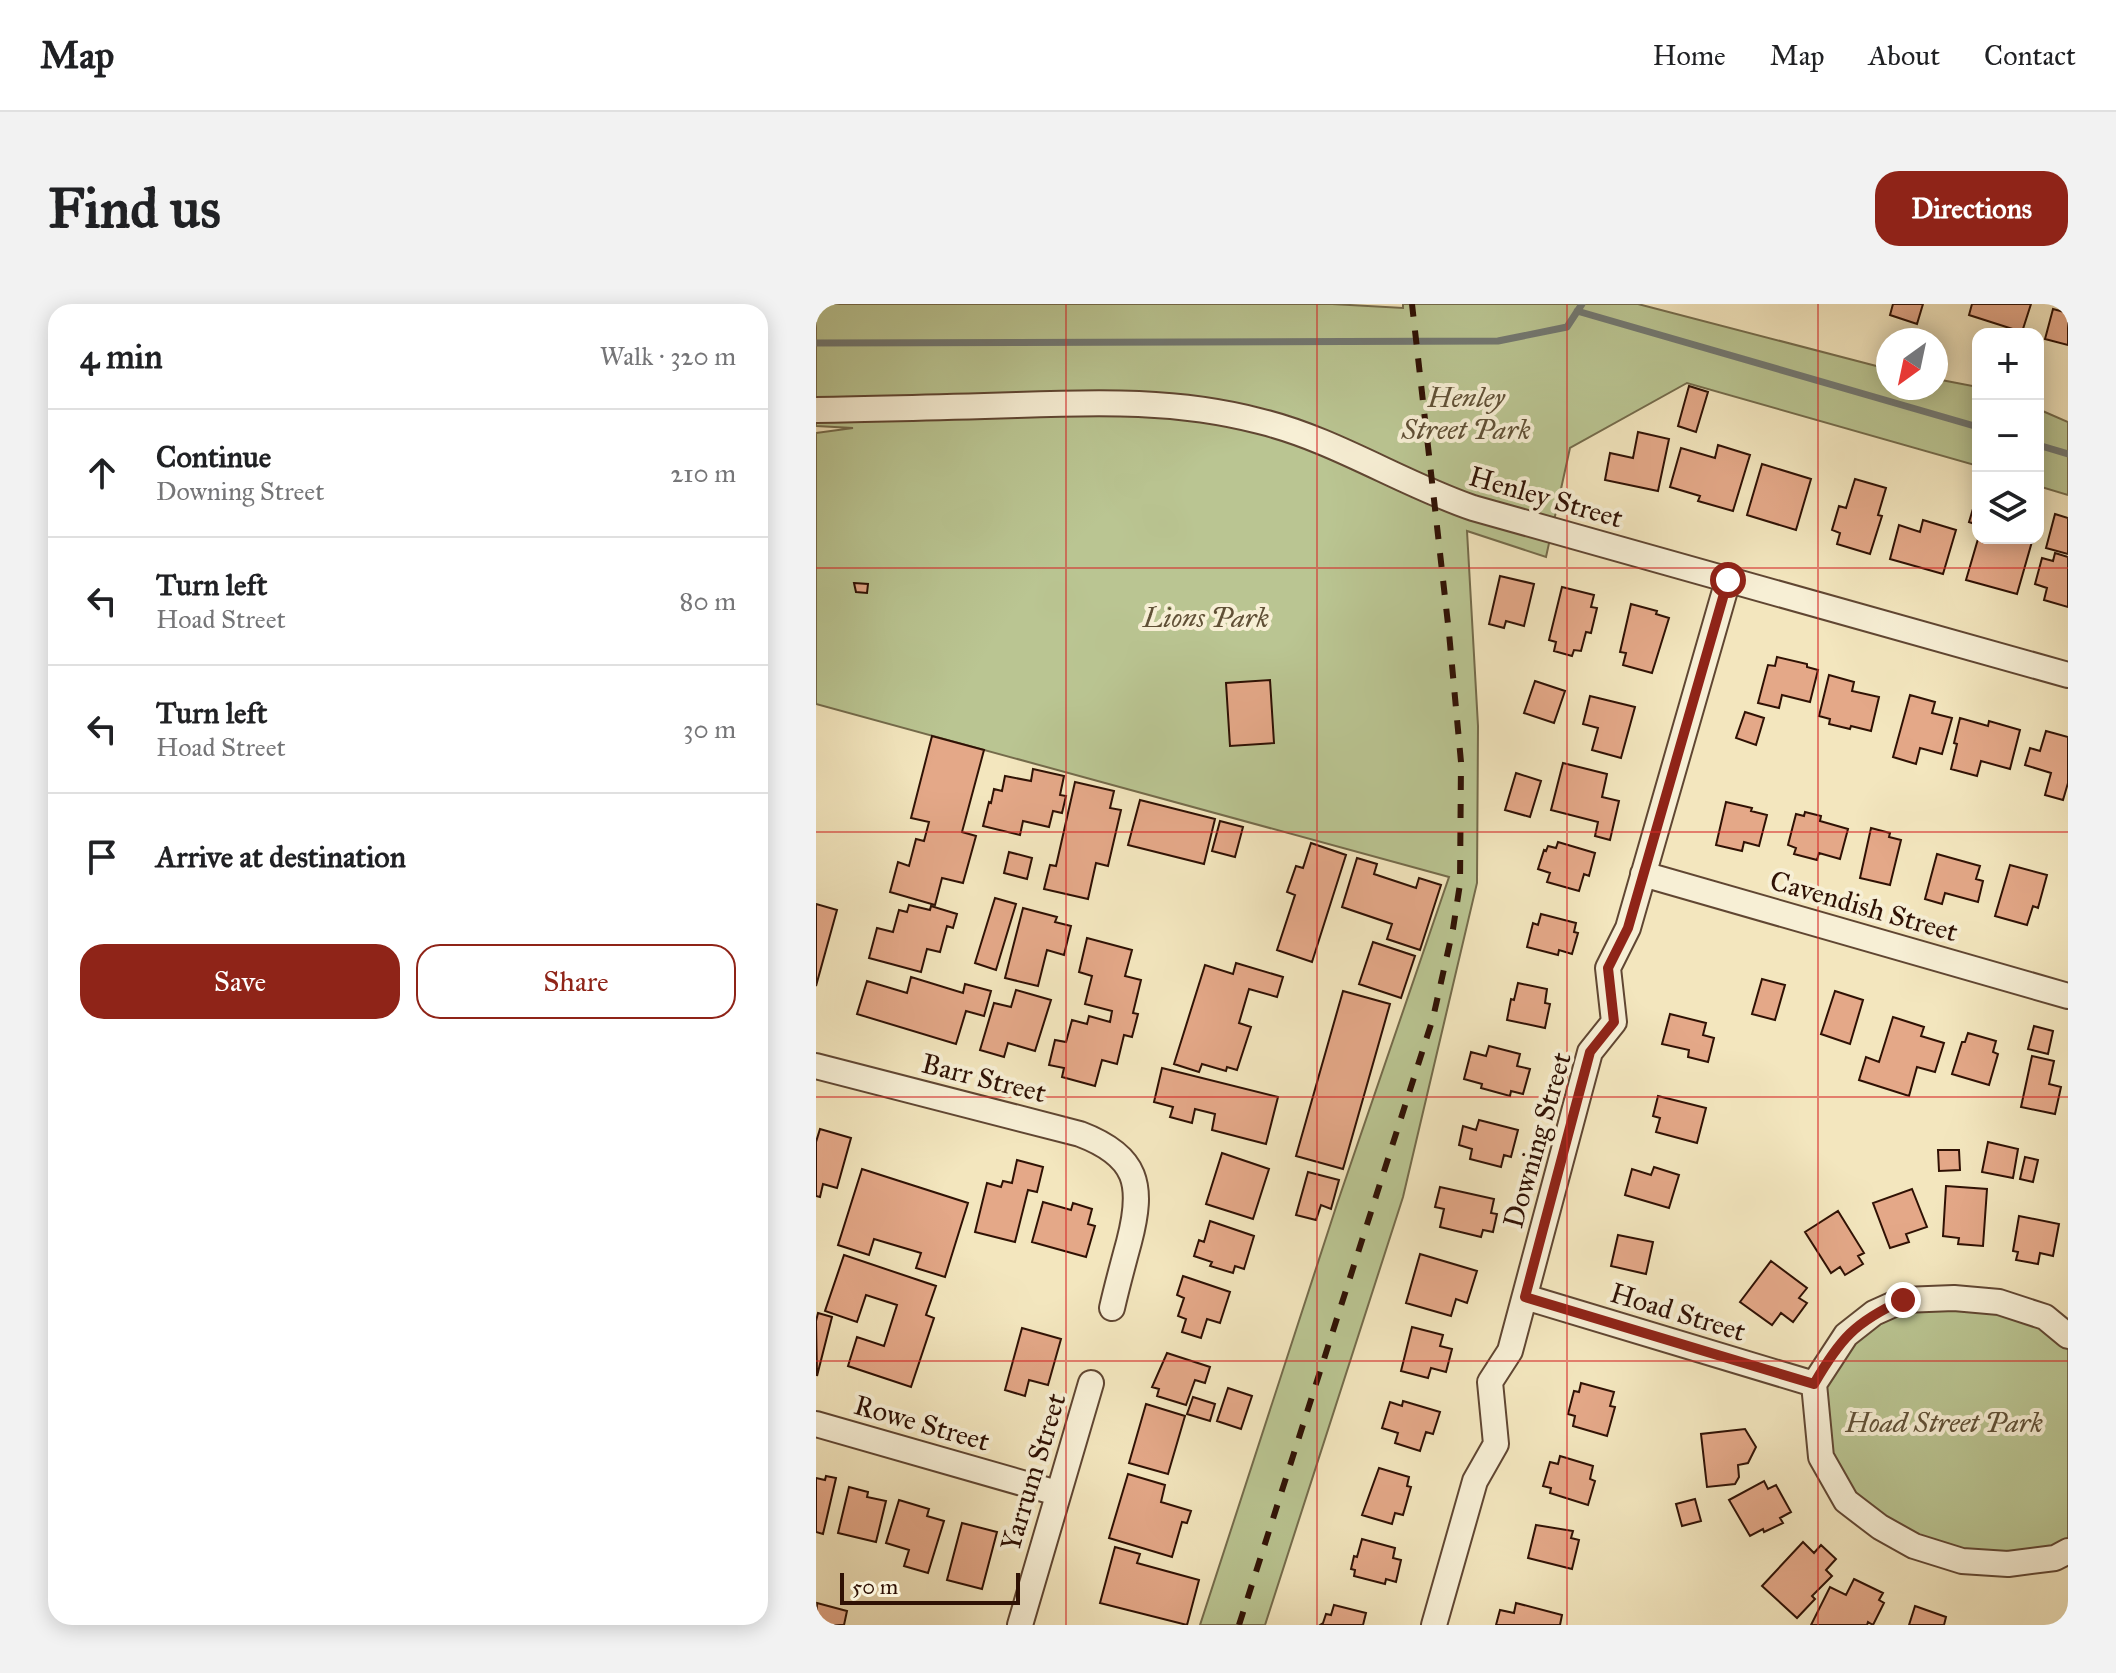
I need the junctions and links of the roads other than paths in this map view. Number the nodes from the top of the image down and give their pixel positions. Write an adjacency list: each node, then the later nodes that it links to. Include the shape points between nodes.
1 (816, 410): 2 (street, Henley Street, via 1119,402 1221,411 1329,445 1473,508)
2 (1728, 580): 3 (street, Henley Street); 4 (street, Downing Street)
3 (2068, 675)
4 (1643, 874): 5 (street, Cavendish Street); 7 (street, Downing Street, via 1628,928 1608,968 1614,1022 1590,1052)
5 (2068, 996)
6 (816, 1066): 8 (street, Barr Street, via 1100,1142 1128,1166 1137,1183 1138,1202)
7 (1525, 1297): 11 (street, Hoad Street); 16 (street, Downing Street, via 1510,1351 1490,1382 1496,1444 1475,1481)
8 (1112, 1308)
9 (2068, 1336): 11 (street, via 2045,1317 1999,1302 1903,1300 1874,1313 1846,1335)
10 (1091, 1383): 13 (street, Yarrum Street)
11 (1814, 1384): 14 (street, via 1821,1457 1846,1501 1880,1527 1914,1546 1962,1561 2008,1564 2055,1558)
12 (816, 1424): 13 (street, Rowe Street)
13 (1057, 1493): 15 (street, Yarrum Street)
14 (2068, 1551)
15 (1020, 1625)
16 (1434, 1625)

